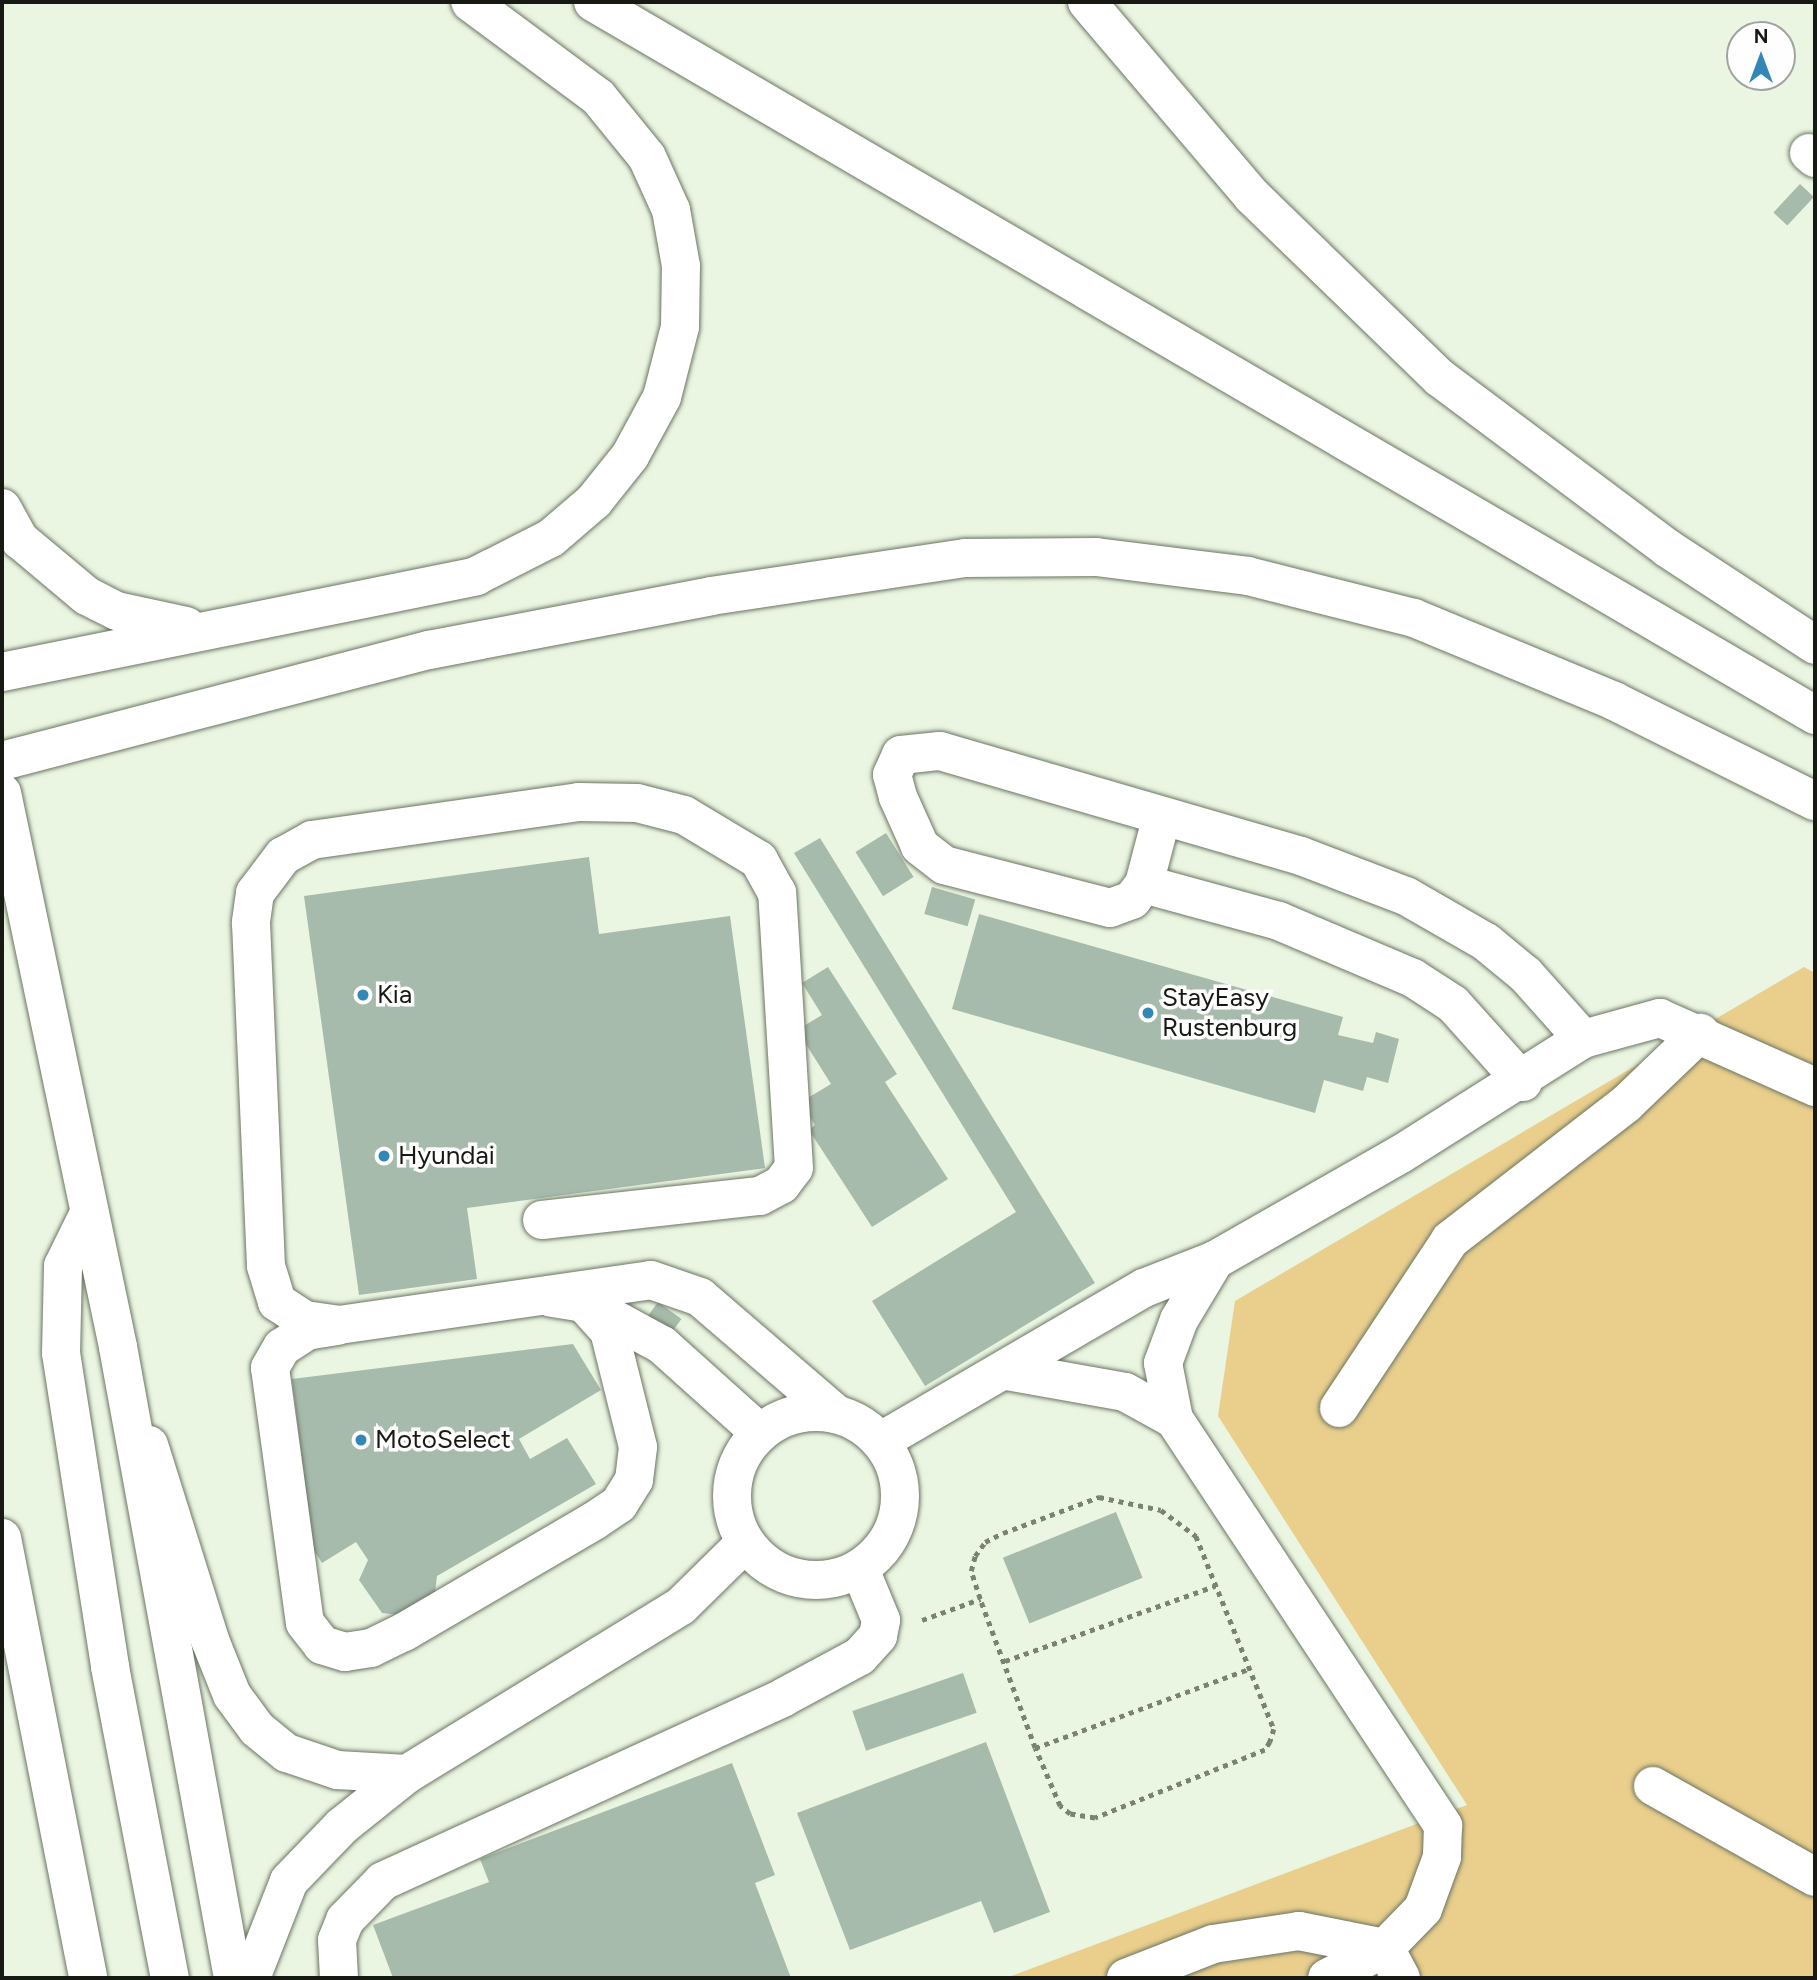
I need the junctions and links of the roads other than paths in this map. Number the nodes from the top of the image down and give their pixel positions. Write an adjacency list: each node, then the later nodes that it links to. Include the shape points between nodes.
1 (470, 2): 5 (main road, via 598,97 647,157 663,190 678,247 681,306 674,360 654,417 594,501 551,538 506,563 433,588)
2 (593, 2): 8 (main road)
3 (1087, 2): 6 (main road, via 1252,196 1429,369 1667,548)
4 (2, 508): 5 (main road, via 20,540 87,596 129,615)
5 (207, 629): 7 (main road)
6 (1815, 645)
7 (2, 672)
8 (1815, 715)
9 (2, 761): 11 (main road, via 429,650 711,596 965,558 1096,557 1248,576 1414,618 1614,701)
10 (2, 793): 18 (main road)
11 (1815, 801)
12 (1162, 816): 13 (main road); 13 (main road, via 940,751 901,755 892,775 920,846 944,865 1110,908 1132,900); 15 (main road, via 1301,856 1406,896 1486,942 1525,975)
13 (1144, 884): 16 (main road, via 1279,921 1413,978 1453,1004)
14 (1700, 1033): 15 (main road, via 1660,1018); 17 (main road); 26 (main road, via 1626,1104 1450,1240)
15 (1583, 1039): 16 (main road)
16 (1523, 1082): 20 (main road)
17 (1815, 1087)
18 (89, 1213): 24 (main road); 39 (main road, via 62,1266 61,1353 110,1667)
19 (541, 1220): 23 (main road, via 760,1196 781,1185 794,1168 777,892 759,860 684,815 637,803 579,802 312,841 266,872 254,892 251,923 266,1266 277,1302 305,1320)
20 (1215, 1260): 25 (main road, via 1144,1287); 28 (main road, via 1179,1320 1163,1363)
21 (543, 1297): 22 (main road); 23 (main road); 27 (main road, via 652,1280 676,1286 700,1297)
22 (584, 1303): 23 (main road, via 609,1331 638,1447 634,1479 619,1504 404,1632 371,1647 345,1652 322,1646 305,1623 270,1368 282,1347 298,1337); 29 (main road, via 662,1345)
23 (339, 1325)
24 (118, 1346): 34 (main road, via 232,1695 257,1729 287,1753 337,1770); 40 (main road)
25 (1007, 1370): 28 (main road, via 1125,1392); 30 (main road)
26 (1339, 1408)
27 (836, 1414): 29 (main road, via 796,1415); 30 (main road)
28 (1174, 1419): 37 (main road, via 1443,1826 1442,1857 1423,1909)
29 (760, 1433): 32 (main road, via 747,1448 732,1485 732,1505)
30 (881, 1441): 33 (main road, via 896,1466 901,1495 896,1524 882,1549)
31 (2, 1538): 38 (main road)
32 (745, 1543): 33 (main road, via 763,1562 810,1580); 34 (main road, via 681,1606)
33 (860, 1569): 42 (main road, via 881,1620 878,1636 835,1673 383,1881 345,1920 337,1940)
34 (407, 1774): 41 (main road, via 307,1858 269,1924)
35 (1653, 1786): 36 (main road)
36 (1815, 1877)
37 (1393, 1963): 43 (main road, via 1299,1931 1213,1944); 44 (main road)
38 (88, 1978)
39 (170, 1978)
40 (233, 1978)
41 (251, 1978)
42 (339, 1978)
43 (1126, 1978)
44 (1327, 1978)

